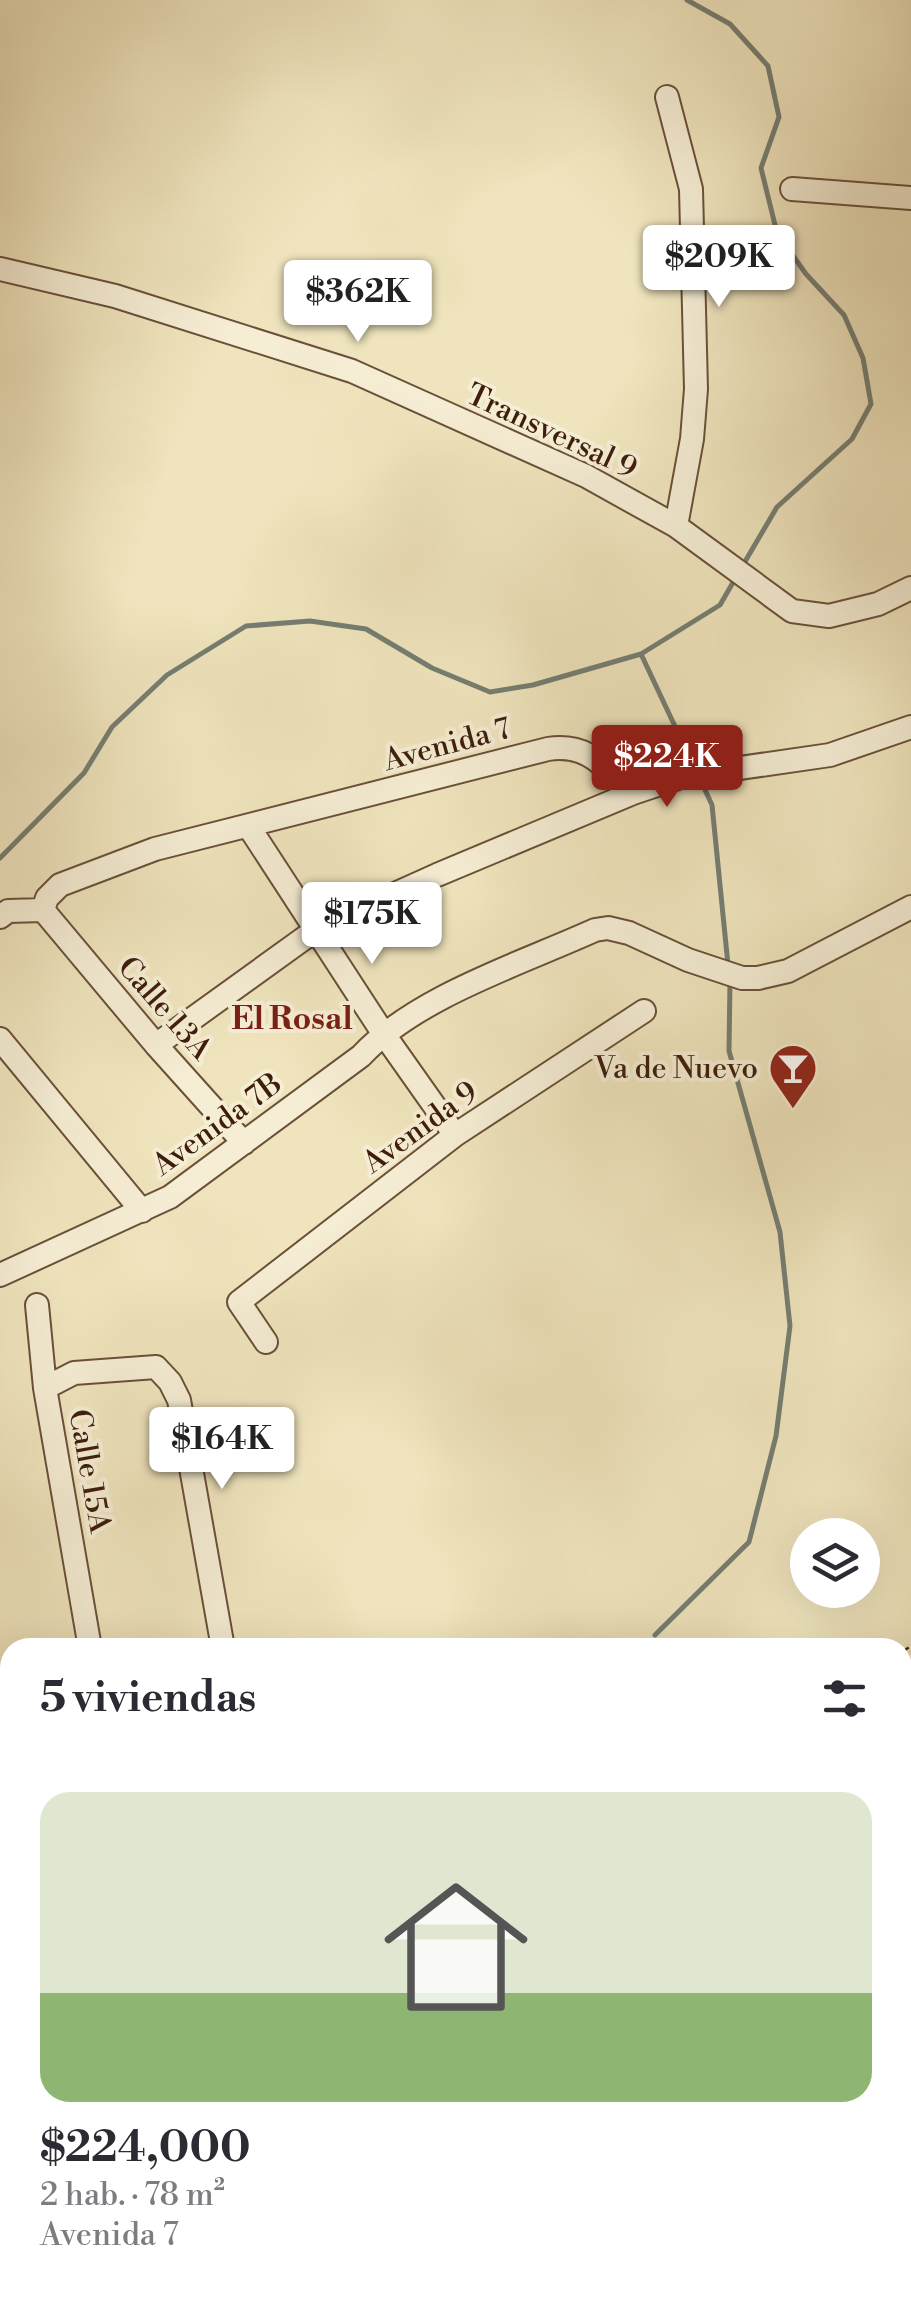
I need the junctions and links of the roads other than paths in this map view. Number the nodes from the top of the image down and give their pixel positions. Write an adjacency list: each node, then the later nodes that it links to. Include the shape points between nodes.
1 (666, 96): 5 (street, via 690,188 696,389)
2 (792, 189): 3 (street)
3 (911, 198)
4 (0, 269): 5 (street, Transversal 9, via 115,296 352,371 586,476)
5 (676, 526): 6 (street, Transversal 9, via 792,611 829,616)
6 (911, 588)
7 (911, 727): 8 (street, via 830,755 684,776)
8 (633, 794): 9 (street, Avenida 7, via 588,752 568,746); 13 (street)
9 (250, 826): 11 (street, Avenida 7, via 155,849 60,885); 13 (street)
10 (911, 906): 15 (street, Avenida 7B, via 788,970 758,978 688,960 629,933 595,930 412,1012)
11 (43, 910): 12 (street); 17 (street, Calle 13A)
12 (0, 916)
13 (317, 929): 15 (street); 17 (street)
14 (644, 1011): 18 (street, Avenida 9)
15 (383, 1033): 18 (street); 19 (street, Avenida 7B)
16 (0, 1040): 20 (street)
17 (156, 1045): 19 (street, Calle 13A)
18 (454, 1135): 23 (street, Avenida 9, via 239,1302)
19 (244, 1143): 20 (street, Avenida 7B, via 170,1198)
20 (142, 1210): 21 (street, Avenida 7B)
21 (0, 1274)
22 (37, 1305): 24 (street, Calle 15A)
23 (266, 1342)
24 (45, 1388): 25 (street, Calle 15A); 26 (street, via 74,1373 156,1368 170,1382 179,1400)
25 (88, 1638)
26 (220, 1638)

